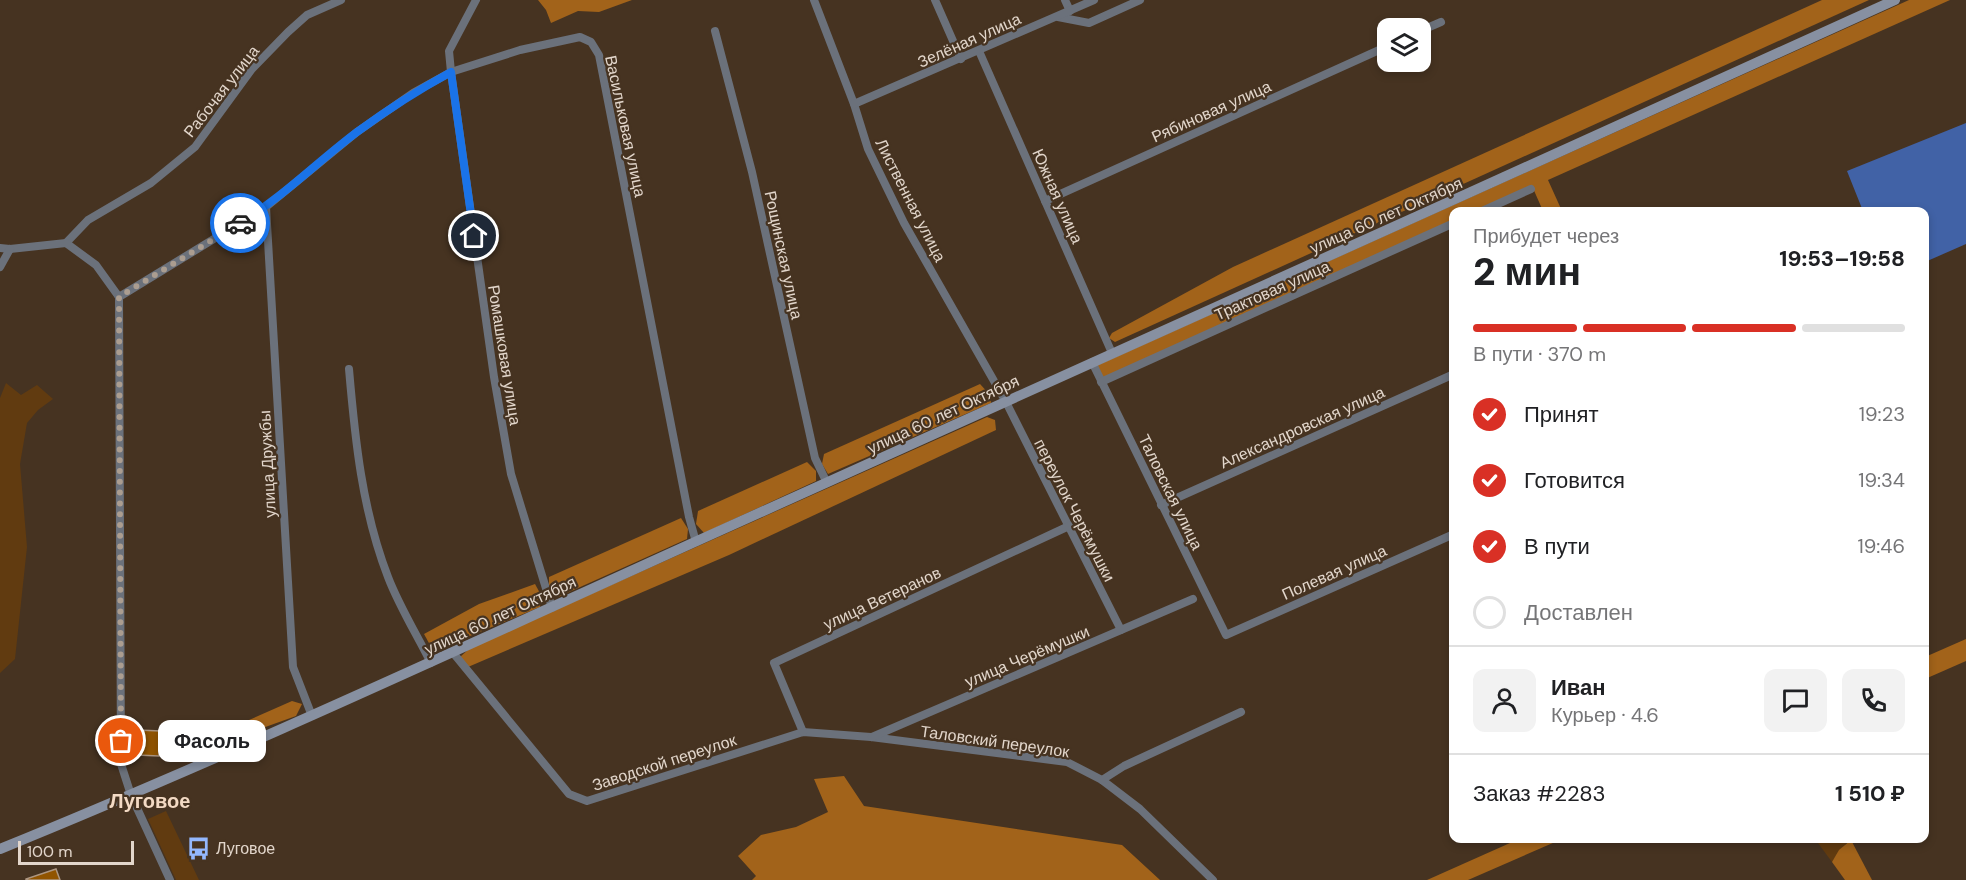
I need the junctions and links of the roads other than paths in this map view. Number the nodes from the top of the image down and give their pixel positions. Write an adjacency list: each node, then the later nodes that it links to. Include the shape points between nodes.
1 (341, 0): 24 (street, Рабочая улица, via 307,15 288,32 252,69 195,147 151,183 88,220)
2 (476, 0): 17 (street, Ромашковая улица, via 449,51)
3 (814, 0): 18 (street, Лиственная улица)
4 (935, 0): 16 (street)
5 (1065, 0): 9 (street)
6 (1094, 0): 9 (street, Зелёная улица)
7 (1140, 0): 10 (street, via 1089,23)
8 (1895, 0): 29 (street, улица 60 лет Октября)
9 (1070, 11): 10 (street, Зелёная улица)
10 (1056, 17): 14 (street, Зелёная улица)
11 (1441, 22): 12 (street)
12 (1431, 26)
13 (715, 31): 35 (street, Рощинская улица, via 752,172 815,458)
14 (979, 51): 16 (street, Зелёная улица); 20 (street, Южная улица)
15 (1377, 51): 20 (street, Рябиновая улица)
16 (961, 59): 18 (street, Зелёная улица)
17 (451, 72): 21 (street, Васильковая улица, via 357,132); 39 (street, Васильковая улица, via 520,50 580,37 591,42 599,55); 41 (street, Ромашковая улица, via 511,474)
18 (854, 104): 34 (street, Лиственная улица, via 868,149 904,223)
19 (1531, 189): 22 (street)
20 (1045, 201): 29 (street, Южная улица)
21 (266, 207): 28 (street, Васильковая улица); 47 (street, улица Дружбы, via 293,666)
22 (1491, 207)
23 (1449, 226): 33 (street, Трактовая улица)
24 (66, 243): 26 (street); 28 (street, via 96,266)
25 (0, 248): 26 (street)
26 (10, 249): 27 (street)
27 (0, 267)
28 (119, 297): 51 (street, via 121,764)
29 (1112, 353): 30 (street, улица 60 лет Октября)
30 (1092, 362): 33 (street, Таловская улица); 34 (street, улица 60 лет Октября)
31 (349, 369): 45 (street, via 357,459 369,516 388,577)
32 (1449, 376): 36 (street, Александровская улица)
33 (1101, 382): 36 (street, Таловская улица)
34 (1006, 402): 35 (street, улица 60 лет Октября); 37 (street, переулок Черёмушки)
35 (827, 483): 39 (street, улица 60 лет Октября)
36 (1161, 505): 43 (street, Таловская улица)
37 (1069, 526): 42 (street, переулок Черёмушки); 48 (street, улица Ветеранов, via 774,663)
38 (1449, 536): 43 (street, Полевая улица)
39 (696, 542): 41 (street, улица 60 лет Октября)
40 (1193, 599): 42 (street, улица Черёмушки)
41 (552, 608): 44 (street, улица 60 лет Октября)
42 (1120, 630): 49 (street, улица Черёмушки)
43 (1226, 635)
44 (454, 654): 45 (street, улица 60 лет Октября); 48 (street, Заводской переулок, via 569,794 587,801)
45 (431, 663): 47 (street, улица 60 лет Октября)
46 (1240, 712): 50 (street)
47 (312, 716): 51 (street, улица 60 лет Октября)
48 (803, 732): 49 (street, Таловский переулок)
49 (871, 737): 50 (street, Таловский переулок, via 1067,762)
50 (1102, 780): 54 (street, Таловский переулок, via 1140,809)
51 (130, 795): 52 (street, улица 60 лет Октября); 53 (street)
52 (0, 849)
53 (170, 880)
54 (1213, 880)

